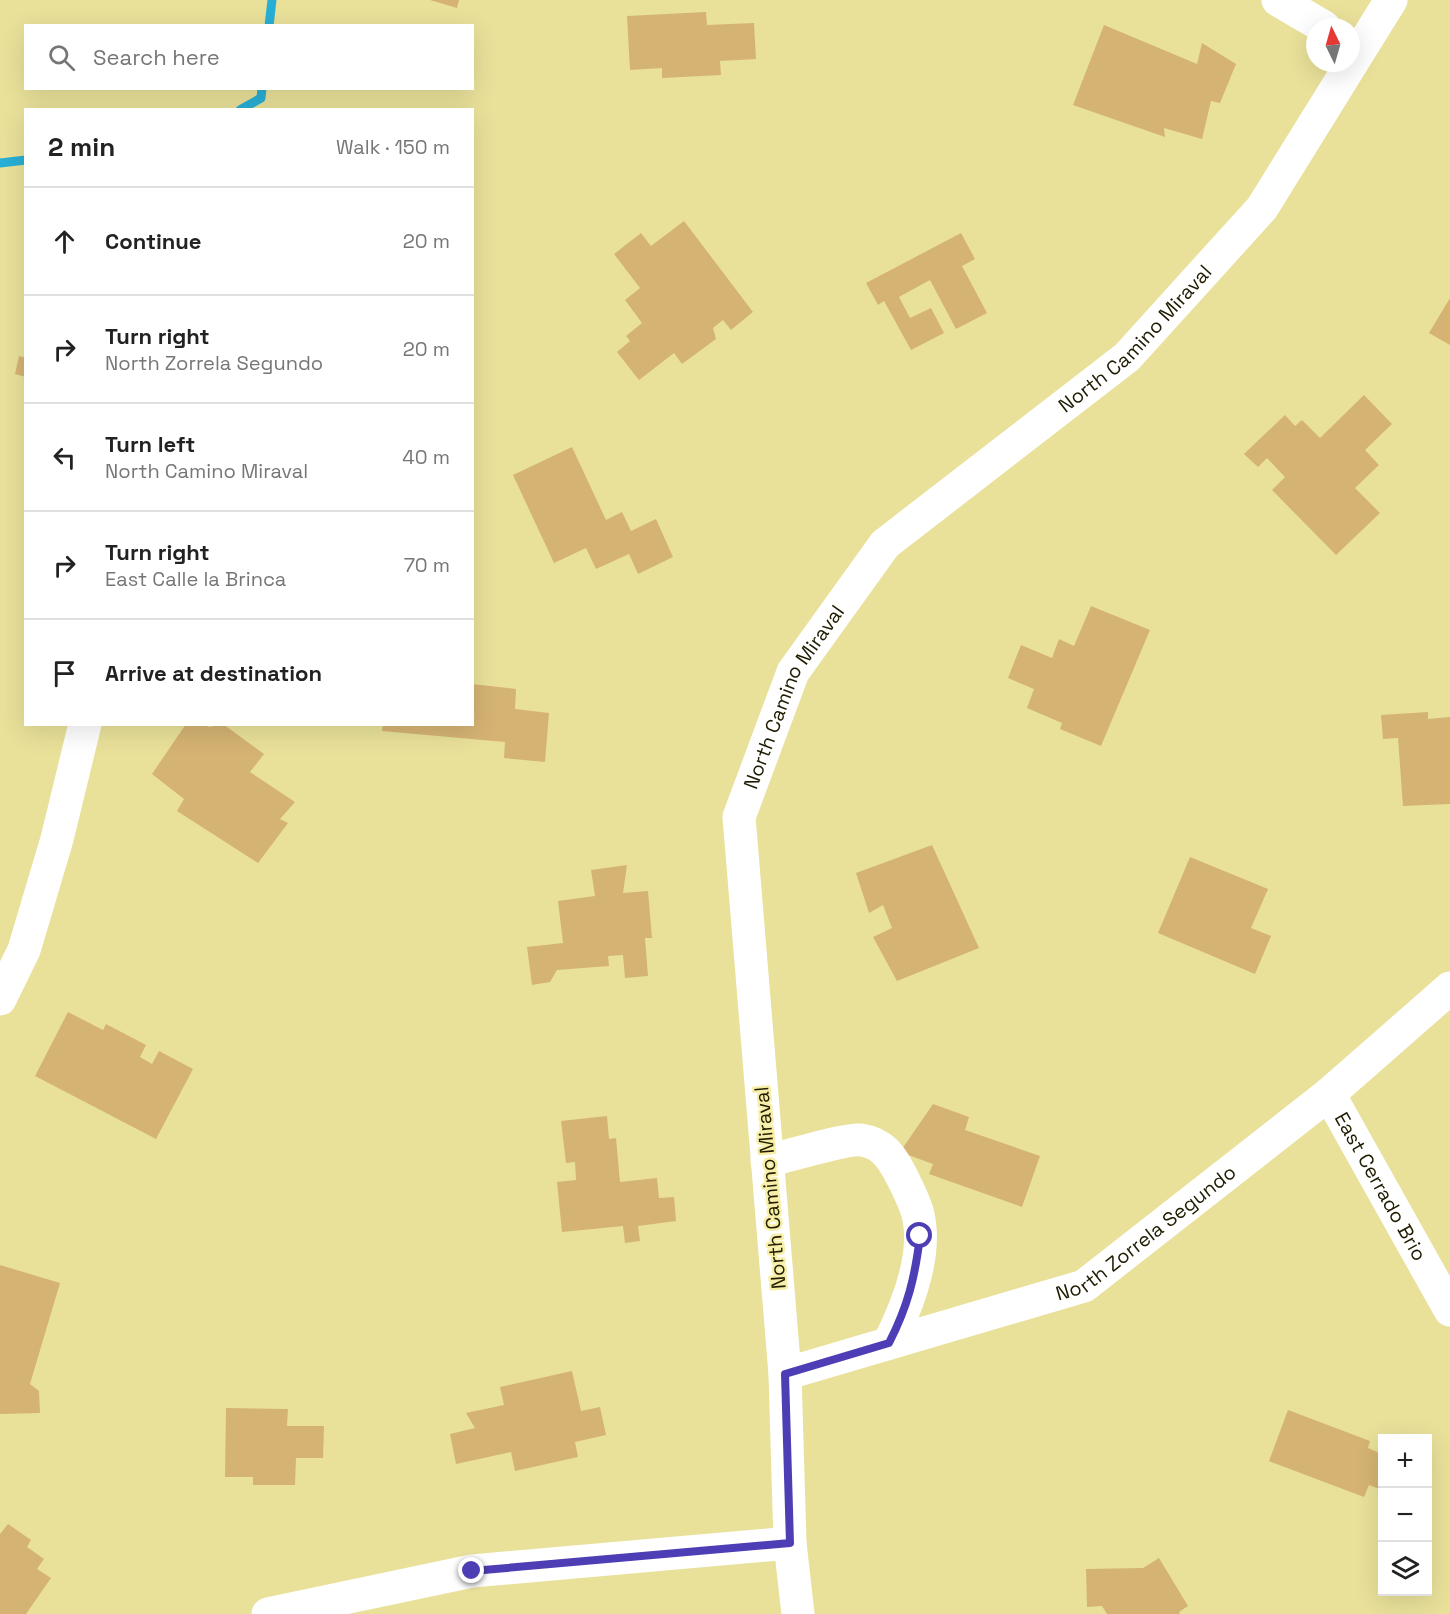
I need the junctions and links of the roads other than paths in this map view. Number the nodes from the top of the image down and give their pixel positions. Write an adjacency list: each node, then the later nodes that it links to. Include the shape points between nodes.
1 (1278, 0): 3 (street)
2 (1391, 0): 4 (street, North Camino Miraval)
3 (1309, 18)
4 (1360, 41)
5 (1341, 72): 10 (street, North Camino Miraval, via 1262,208 1127,357 885,544 793,672 739,817)
6 (85, 726): 8 (street, via 24,950)
7 (1450, 988): 9 (street, North Zorrela Segundo)
8 (0, 999)
9 (1329, 1094): 11 (street, East Cerrado Brio); 12 (street, North Zorrela Segundo, via 1084,1286)
10 (767, 1161): 12 (street, via 858,1139 890,1153 917,1212 920,1236 906,1310); 13 (street, North Camino Miraval)
11 (1450, 1310)
12 (889, 1343): 13 (street, North Zorrela Segundo)
13 (785, 1374): 14 (street, North Camino Miraval)
14 (790, 1543): 15 (street, via 472,1571); 16 (street, North Camino Miraval)
15 (268, 1614)
16 (798, 1614)

